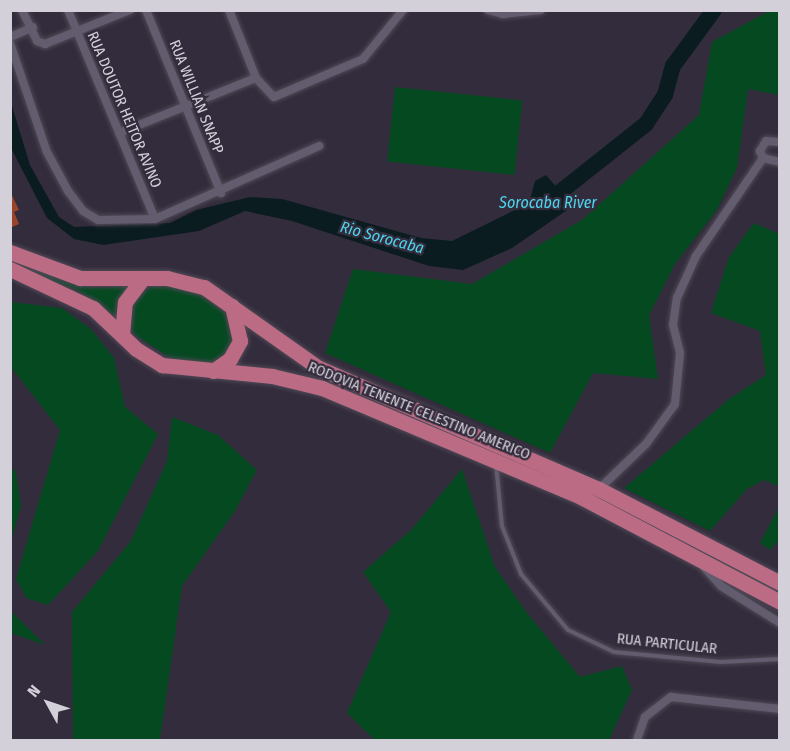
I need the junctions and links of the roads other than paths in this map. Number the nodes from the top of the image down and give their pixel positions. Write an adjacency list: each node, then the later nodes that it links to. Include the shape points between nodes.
1 (22, 10): 9 (street)
2 (68, 10): 10 (street, RUA DOUTOR HEITOR AVINO)
3 (130, 10): 10 (street)
4 (146, 10): 14 (street, RUA WILLIAN SNAPP)
5 (229, 10): 13 (street)
6 (403, 10): 13 (street, via 363,59 280,96 268,95)
7 (488, 10): 8 (street, via 503,14)
8 (541, 10)
9 (33, 27): 10 (street, via 40,44); 11 (street)
10 (77, 32): 15 (street, RUA DOUTOR HEITOR AVINO)
11 (10, 37)
12 (10, 43): 21 (street, via 47,152 83,211 98,220 121,223)
13 (256, 78): 14 (street)
14 (185, 106): 15 (street); 20 (street, RUA WILLIAN SNAPP)
15 (119, 133): 21 (street, RUA DOUTOR HEITOR AVINO)
16 (780, 142): 18 (street, via 762,145)
17 (319, 146): 20 (street)
18 (764, 158): 19 (street); 29 (street, via 696,256 677,298 673,325 680,353 675,404 646,444)
19 (780, 162)
20 (221, 193): 21 (street)
21 (155, 219)
22 (10, 252): 24 (highway, RODOVIA TENENTE CELESTINO AMERICO, via 80,278)
23 (10, 269): 26 (highway, RODOVIA TENENTE CELESTINO AMERICO, via 93,308)
24 (143, 278): 25 (highway, RODOVIA TENENTE CELESTINO AMERICO, via 186,280); 26 (highway, via 125,302)
25 (232, 306): 27 (highway, via 240,341 230,359); 29 (highway, RODOVIA TENENTE CELESTINO AMERICO, via 319,368)
26 (122, 335): 27 (highway, RODOVIA TENENTE CELESTINO AMERICO, via 162,365)
27 (213, 371): 28 (highway, RODOVIA TENENTE CELESTINO AMERICO, via 272,376 322,388)
28 (497, 460): 30 (highway, RODOVIA TENENTE CELESTINO AMERICO); 34 (lane, RUA PARTICULAR, via 502,526 521,574 568,630 614,652 720,662)
29 (599, 489): 31 (highway, RODOVIA TENENTE CELESTINO AMERICO)
30 (690, 552): 32 (highway, RODOVIA TENENTE CELESTINO AMERICO); 33 (street, via 721,586)
31 (780, 583)
32 (780, 602)
33 (780, 623)
34 (780, 659)
35 (780, 709): 36 (street, via 671,697 645,717)
36 (637, 741)

